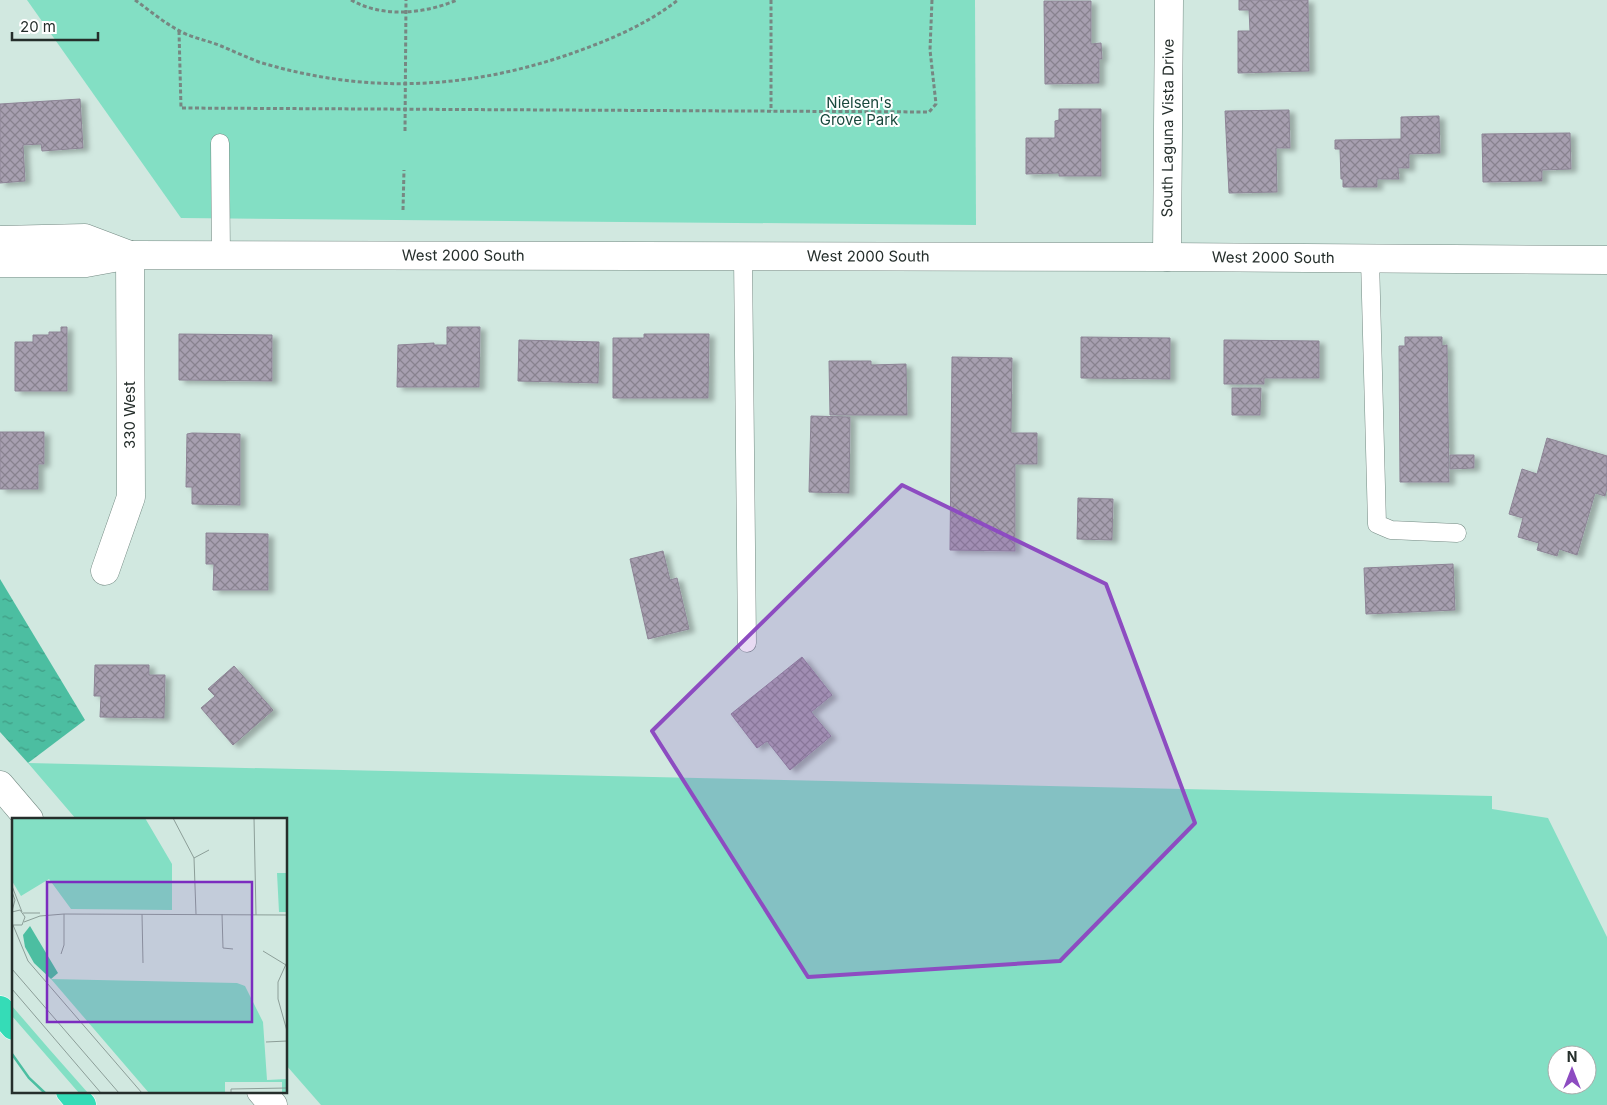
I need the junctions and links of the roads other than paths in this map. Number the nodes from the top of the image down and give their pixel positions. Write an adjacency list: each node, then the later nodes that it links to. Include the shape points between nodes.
1 (1169, 0): 7 (street, South Laguna Vista Drive)
2 (220, 143): 5 (lane)
3 (0, 240): 4 (street, West 2000 South, via 85,238)
4 (130, 255): 5 (street, West 2000 South); 10 (street, West 2000 South, via 86,263); 12 (street, 330 West, via 131,497)
5 (221, 256): 6 (street, West 2000 South)
6 (744, 257): 7 (street, West 2000 South); 13 (lane)
7 (1168, 257): 8 (street, West 2000 South)
8 (1370, 259): 9 (street, West 2000 South); 11 (lane, via 1377,524 1391,530)
9 (1607, 260)
10 (0, 263)
11 (1457, 533)
12 (105, 570)
13 (747, 643)
14 (0, 785): 15 (street)
15 (28, 818)
16 (0, 1010): 17 (highway)
17 (12, 1024)
18 (71, 1092): 20 (highway)
19 (262, 1092): 21 (street)
20 (82, 1105)
21 (273, 1105)

